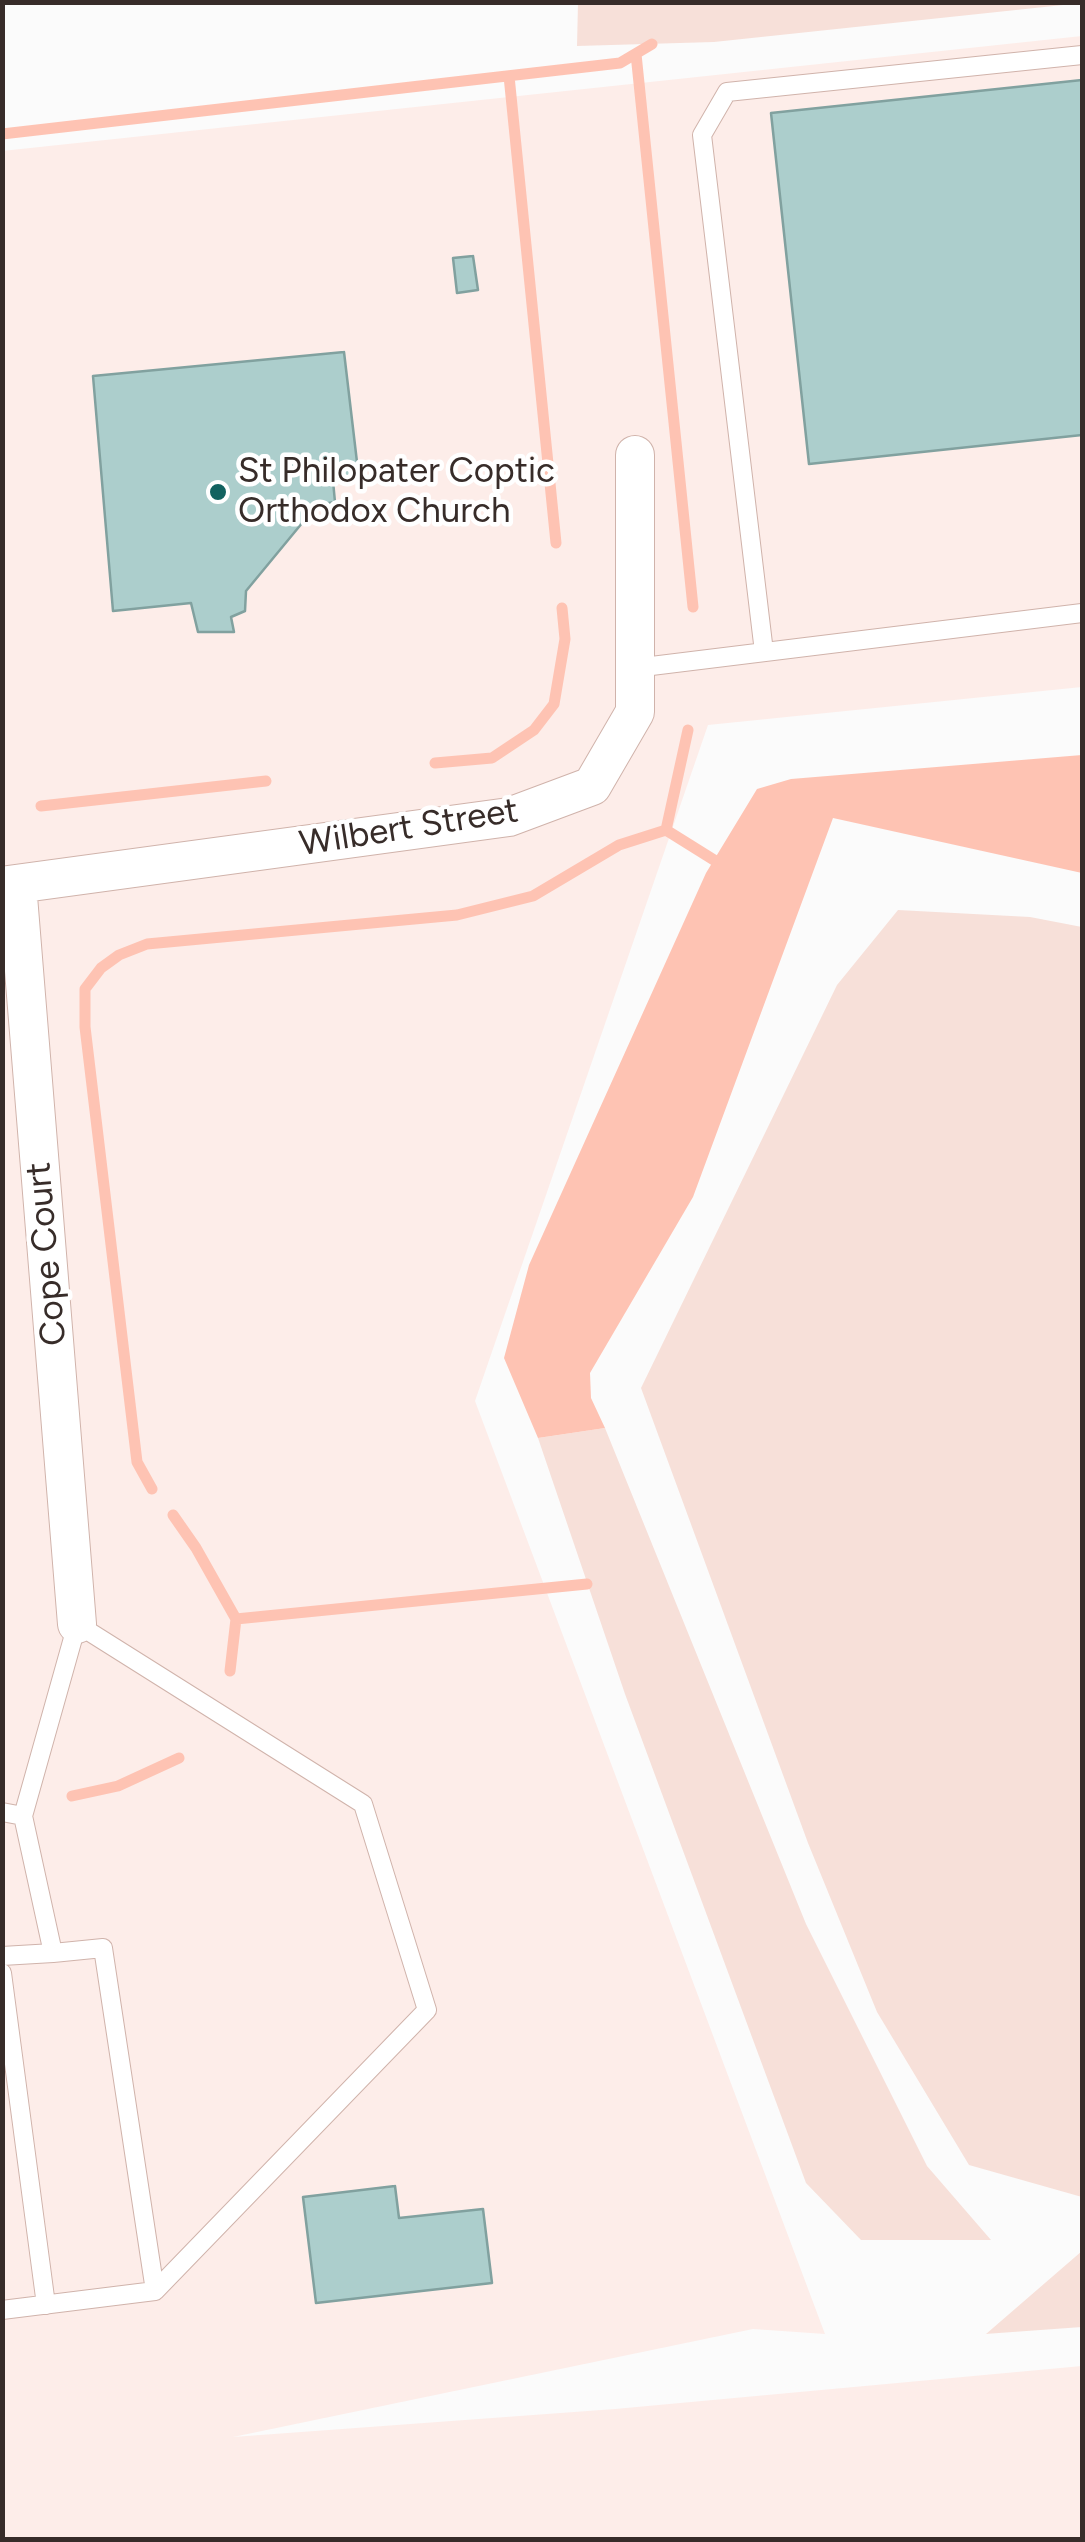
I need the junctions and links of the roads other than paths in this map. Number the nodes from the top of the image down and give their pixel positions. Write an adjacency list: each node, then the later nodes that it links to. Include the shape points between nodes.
1 (1082, 55): 4 (lane, via 727,92 702,136)
2 (635, 455): 5 (street, Wilbert Street)
3 (1082, 614): 4 (lane)
4 (764, 652): 5 (lane)
5 (635, 668): 6 (street, Wilbert Street, via 635,712 592,786 508,817)
6 (10, 885): 7 (street, Cope Court)
7 (77, 1624): 9 (lane); 13 (lane, via 363,1804 427,2010)
8 (2, 1812): 9 (lane)
9 (23, 1816): 10 (lane)
10 (52, 1953): 11 (lane); 13 (lane, via 103,1948)
11 (2, 1956)
12 (2, 1973): 14 (lane)
13 (155, 2291): 14 (lane)
14 (46, 2305): 15 (lane)
15 (2, 2310)

